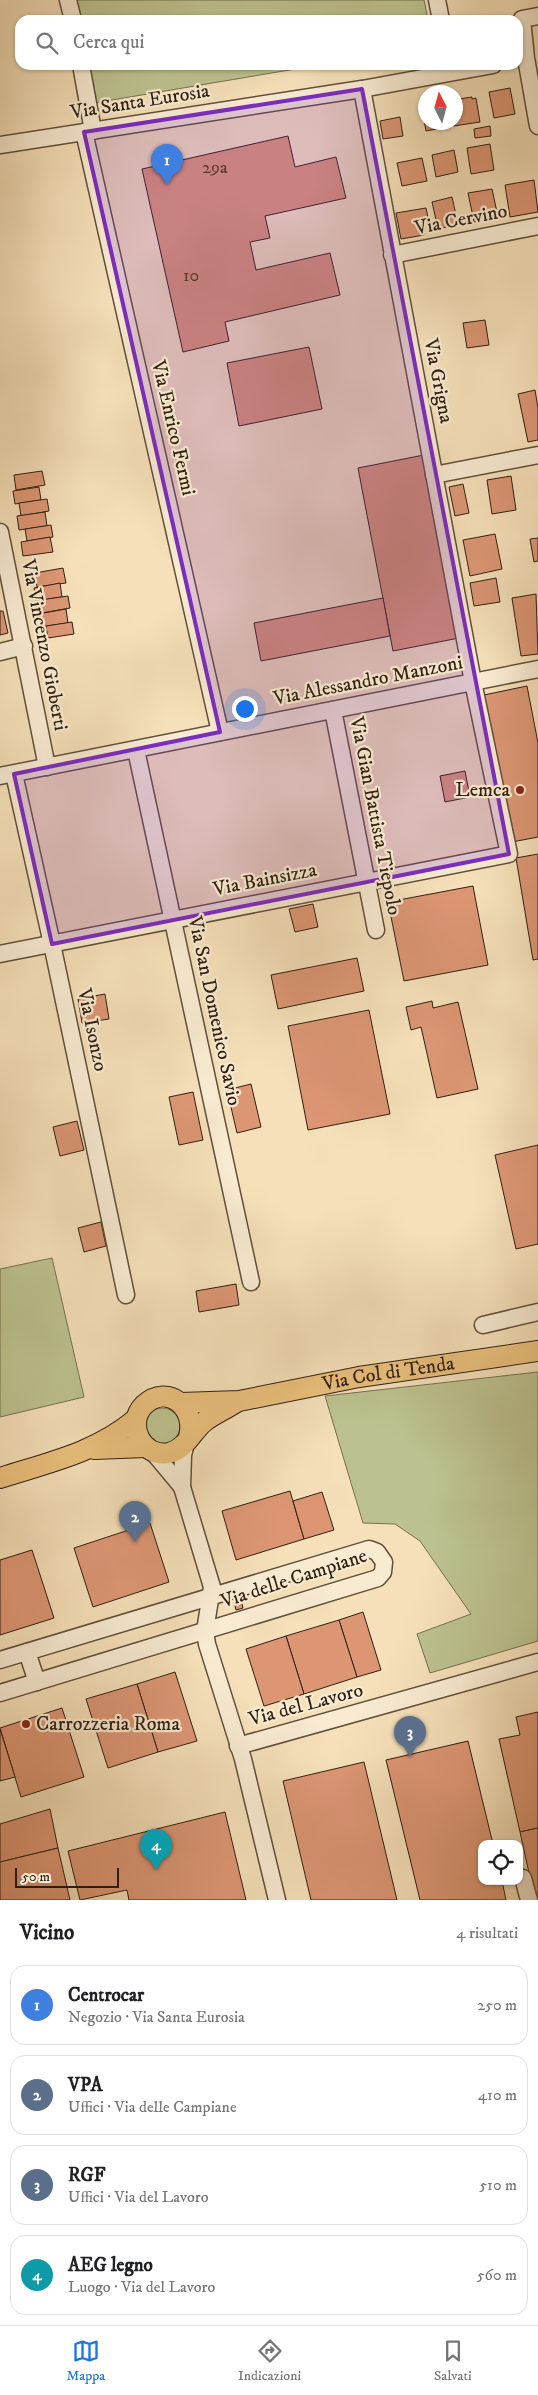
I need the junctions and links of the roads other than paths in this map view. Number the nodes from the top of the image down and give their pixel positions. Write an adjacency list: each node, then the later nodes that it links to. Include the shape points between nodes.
1 (68, 0): 3 (street)
2 (437, 0): 4 (street)
3 (72, 15)
4 (439, 15)
5 (538, 16): 6 (street)
6 (523, 18)
7 (523, 26): 8 (street)
8 (527, 58): 12 (street)
9 (82, 70): 13 (street, Via Enrico Fermi)
10 (446, 70): 11 (street, Via Santa Eurosia)
11 (362, 89): 13 (street, Via Santa Eurosia); 16 (street, Via Grigna)
12 (538, 126)
13 (89, 131): 14 (street, Via Santa Eurosia); 25 (street, Via Enrico Fermi)
14 (0, 145)
15 (538, 226): 16 (street, Via Cervino)
16 (392, 255): 18 (street, Via Grigna)
17 (538, 456): 18 (street)
18 (434, 475): 23 (street, Via Grigna)
19 (1, 538): 20 (street, Via Vincenzo Gioberti)
20 (24, 646): 21 (street); 27 (street, Via Vincenzo Gioberti)
21 (0, 652)
22 (538, 669): 23 (street, Via Alessandro Manzoni)
23 (473, 682): 24 (street, Via Alessandro Manzoni); 29 (street, Via Grigna)
24 (333, 710): 25 (street, Via Alessandro Manzoni); 30 (street, Via Gian Battista Tiepolo)
25 (220, 732): 26 (street, Via Alessandro Manzoni)
26 (136, 750): 27 (street, Via Alessandro Manzoni); 31 (street, Via San Domenico Savio)
27 (47, 767): 28 (street, Via Alessandro Manzoni)
28 (7, 775): 33 (street, Via Isonzo)
29 (509, 854): 30 (street, Via Bainsizza)
30 (367, 881): 31 (street, Via Bainsizza); 32 (street, Via Gian Battista Tiepolo)
31 (173, 920): 33 (street, Via Bainsizza); 35 (street, Via San Domenico Savio)
32 (376, 930)
33 (52, 944): 34 (street, Via Bainsizza); 36 (street, Via Isonzo)
34 (0, 954)
35 (251, 1282)
36 (126, 1295)
37 (538, 1312): 38 (street)
38 (483, 1325)
39 (538, 1351): 40 (main road, Via Col di Tenda, via 359,1377)
40 (239, 1401): 41 (main road, Via Col di Tenda); 43 (main road, Via Col di Tenda, via 205,1421)
41 (181, 1403): 42 (main road, Via Col di Tenda, via 173,1399 154,1399 146,1403); 43 (main road, via 191,1420)
42 (136, 1419): 44 (main road, Via Col di Tenda); 45 (main road, via 137,1434)
43 (187, 1441): 45 (main road, Via Col di Tenda, via 170,1453 161,1454); 47 (street, Via delle Campiane)
44 (92, 1449): 45 (main road, Via Col di Tenda); 46 (main road, Via Col di Tenda)
45 (149, 1449): 47 (street, Via delle Campiane)
46 (0, 1478)
47 (182, 1487): 48 (street, Via delle Campiane, via 212,1587)
48 (211, 1597): 49 (street, Via delle Campiane); 49 (street, Via delle Campiane, via 369,1550 377,1552 384,1562 383,1572 378,1578); 50 (street, Via delle Campiane)
49 (205, 1631): 53 (street, Via delle Campiane); 55 (street, Via delle Campiane)
50 (28, 1652): 51 (street, Via delle Campiane); 53 (street)
51 (0, 1660)
52 (538, 1662): 55 (street, Via del Lavoro)
53 (37, 1682): 54 (street, Via delle Campiane)
54 (0, 1693)
55 (238, 1746): 57 (street, Via del Lavoro)
56 (523, 1878): 58 (street)
57 (277, 1900)
58 (529, 1900)

